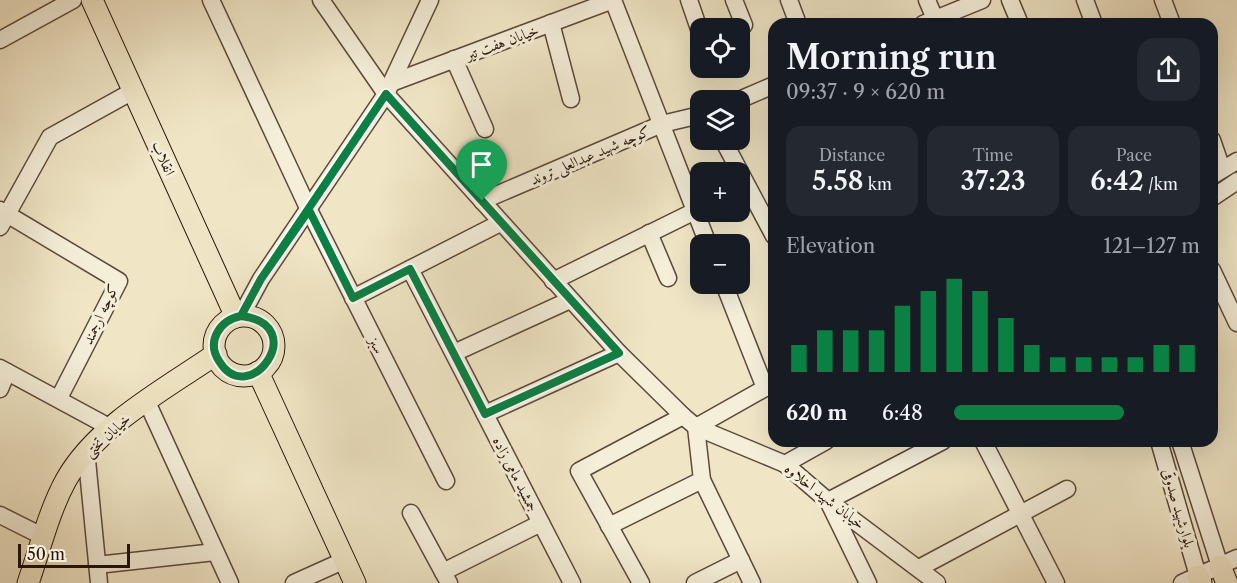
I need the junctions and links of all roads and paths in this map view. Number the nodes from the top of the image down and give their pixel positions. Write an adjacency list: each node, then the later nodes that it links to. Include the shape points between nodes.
1 (73, 0): 24 (street)
2 (92, 0): 28 (main road, انقلاب)
3 (211, 0): 41 (street, سبز)
4 (321, 0): 27 (street, خیابان شهید اخلاوه)
5 (430, 0): 27 (street)
6 (613, 0): 23 (street, خیابان هفت تیر); 32 (street)
7 (689, 0): 15 (street)
8 (734, 0): 16 (street)
9 (789, 0): 17 (street)
10 (927, 0): 18 (street)
11 (982, 0): 19 (street)
12 (1010, 0): 20 (street)
13 (1085, 0): 21 (street)
14 (1163, 0): 22 (street)
15 (695, 18)
16 (741, 18)
17 (796, 18)
18 (929, 18)
19 (939, 18)
20 (1018, 18)
21 (1092, 18)
22 (1170, 18)
23 (551, 23): 25 (street, خیابان هفت تیر); 30 (street)
24 (0, 40)
25 (454, 60): 27 (street, خیابان هفت تیر); 33 (street)
26 (768, 88): 29 (street)
27 (388, 89): 40 (street, خیابان شهید اخلاوه); 41 (street)
28 (133, 91): 43 (street, via 50,137); 54 (main road, انقلاب)
29 (750, 95)
30 (570, 99)
31 (690, 118): 32 (street, کوچه شهید عبدالعلی تروند)
32 (662, 124): 39 (street); 40 (street, کوچه شهید عبدالعلی تروند)
33 (485, 129)
34 (728, 150): 45 (street)
35 (1218, 154): 36 (street)
36 (1224, 169)
37 (1236, 184): 38 (street)
38 (1218, 194)
39 (690, 198)
40 (482, 201): 44 (street, خیابان شهید اخلاوه)
41 (309, 210): 52 (street, سبز); 54 (street)
42 (690, 213): 46 (street)
43 (2, 217): 64 (street, کوچه ارجمند, via 119,281)
44 (500, 223): 47 (street); 49 (street, خیابان شهید اخلاوه)
45 (768, 225)
46 (649, 233): 48 (street); 49 (street)
47 (410, 269): 52 (street); 56 (street, جمشید مامی زاده)
48 (668, 278)
49 (553, 281): 53 (street, خیابان شهید اخلاوه)
50 (1218, 283): 55 (street)
51 (729, 294): 61 (street)
52 (353, 298): 77 (street, سبز)
53 (570, 300): 56 (street); 57 (street, خیابان شهید اخلاوه)
54 (238, 316): 58 (main road, via 228,320 217,333); 60 (main road, via 261,321 273,338 272,358)
55 (1237, 323)
56 (454, 353): 66 (street, جمشید مامی زاده)
57 (619, 353): 66 (street); 67 (street, خیابان شهید اخلاوه)
58 (216, 354): 60 (main road, via 230,372); 65 (main road, خیابان تختی)
59 (4, 370): 63 (street); 64 (street)
60 (258, 372): 87 (main road)
61 (768, 381)
62 (768, 386): 67 (street)
63 (0, 389)
64 (58, 398): 68 (street)
65 (147, 402): 68 (main road, خیابان تختی); 86 (street)
66 (485, 414): 83 (street, جمشید مامی زاده)
67 (690, 421): 75 (street, خیابان شهید اخلاوه); 76 (street); 84 (street, via 579,471)
68 (111, 428): 74 (main road, خیابان تختی)
69 (815, 447): 75 (street)
70 (932, 447): 79 (street)
71 (986, 447): 82 (street)
72 (1160, 447): 93 (street, بلوارشهید صدوقی)
73 (1182, 447): 91 (street, بلوارشهید صدوقی)
74 (86, 450): 85 (main road, خیابان تختی, via 66,481); 89 (street)
75 (785, 464): 79 (street, خیابان شهید اخلاوه)
76 (702, 480): 84 (street); 88 (street)
77 (446, 481)
78 (1066, 489): 82 (street)
79 (828, 501): 90 (street, خیابان شهید اخلاوه); 103 (street)
80 (411, 513): 92 (street)
81 (0, 515): 85 (street)
82 (1021, 515): 90 (street); 105 (street)
83 (541, 523): 92 (street); 99 (street, جمشید مامی زاده)
84 (609, 526): 100 (street)
85 (44, 537): 94 (main road, خیابان تختی)
86 (215, 552): 89 (street); 96 (street)
87 (345, 560): 97 (street); 98 (main road)
88 (741, 560): 101 (street); 102 (street)
89 (98, 566): 95 (street)
90 (919, 568): 104 (street, خیابان شهید اخلاوه)
91 (1228, 569): 93 (street)
92 (446, 577)
93 (1194, 581)
94 (28, 583)
95 (99, 583)
96 (230, 583)
97 (294, 583)
98 (355, 583)
99 (572, 583)
100 (641, 583)
101 (695, 583)
102 (752, 583)
103 (868, 583)
104 (937, 583)
105 (1056, 583)

